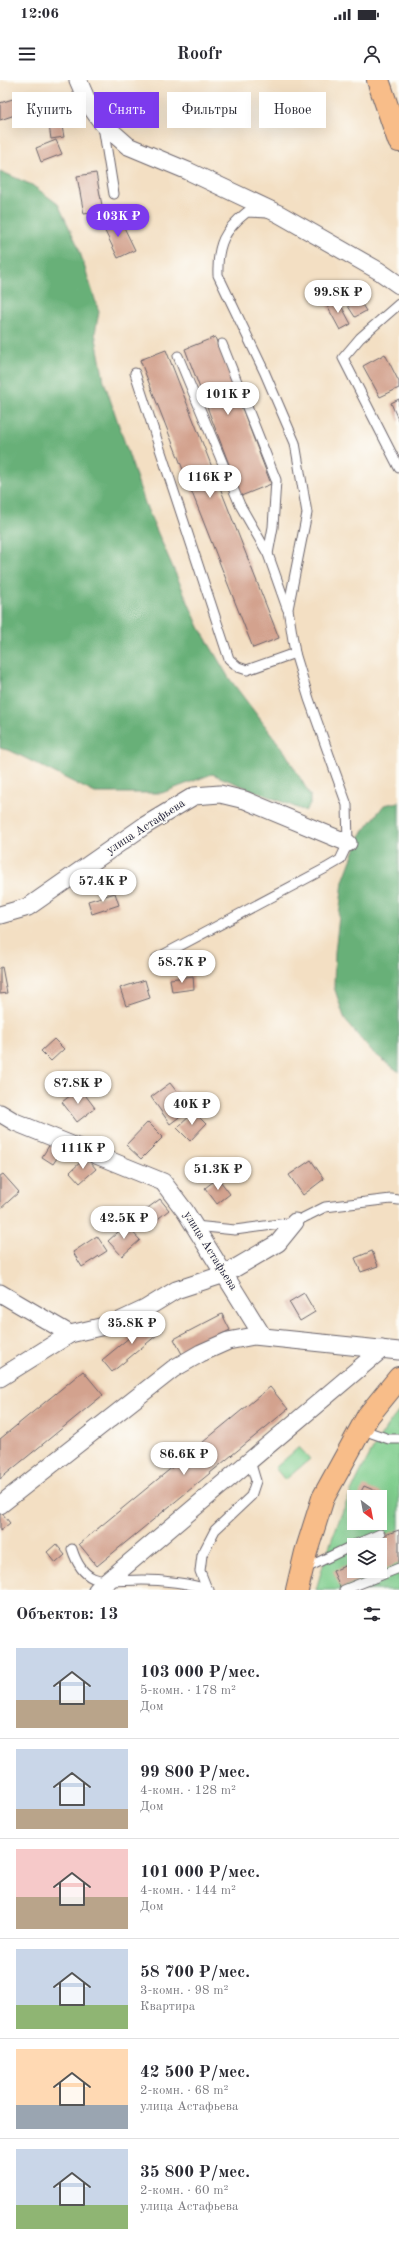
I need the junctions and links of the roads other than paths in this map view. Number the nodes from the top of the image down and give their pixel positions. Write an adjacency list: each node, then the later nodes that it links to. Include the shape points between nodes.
1 (78, 80): 3 (street)
2 (378, 80): 6 (main road)
3 (94, 112)
4 (104, 128): 7 (lane)
5 (108, 128): 8 (street, via 128,146)
6 (399, 140)
7 (114, 194)
8 (279, 214): 9 (street); 16 (lane, via 247,212 232,224 217,257 218,275 295,443 306,514)
9 (399, 285)
10 (399, 304): 14 (lane, via 360,338 343,358)
11 (222, 344): 15 (lane, via 276,480 274,527)
12 (178, 356): 15 (lane, via 240,505)
13 (135, 373): 17 (lane, via 229,659 238,667 247,670)
14 (399, 468)
15 (268, 554): 16 (lane)
16 (288, 609): 17 (lane)
17 (295, 653): 18 (lane, via 347,805)
18 (348, 843): 19 (street, улица Астафьева, via 245,800 220,794 194,796 144,826 28,906); 20 (lane, via 340,860)
19 (0, 915)
20 (158, 958)
21 (0, 1113): 24 (street, улица Астафьева, via 15,1122 163,1182)
22 (399, 1200): 23 (lane, via 325,1207)
23 (295, 1222): 24 (lane, via 235,1230); 25 (street, via 278,1243)
24 (195, 1226): 25 (street, улица Астафьева)
25 (225, 1274): 27 (street, via 176,1290 113,1324); 28 (street, улица Астафьева)
26 (0, 1293): 27 (street)
27 (70, 1334): 31 (street)
28 (262, 1336): 29 (street); 36 (street, via 228,1340 173,1369)
29 (382, 1348): 30 (street); 35 (street)
30 (399, 1351)
31 (0, 1378)
32 (399, 1378): 33 (main road)
33 (360, 1429): 34 (lane, via 389,1439); 42 (main road, via 323,1498)
34 (399, 1439)
35 (250, 1461): 43 (street); 44 (lane, via 256,1481 253,1492 215,1530 202,1555 200,1571)
36 (0, 1505)
37 (380, 1534): 38 (lane)
38 (371, 1538)
39 (347, 1549): 42 (lane)
40 (72, 1550): 43 (lane, via 76,1563)
41 (399, 1568): 45 (lane)
42 (299, 1580)
43 (101, 1587): 44 (lane, via 142,1580)
44 (208, 1590)
45 (344, 1590)

